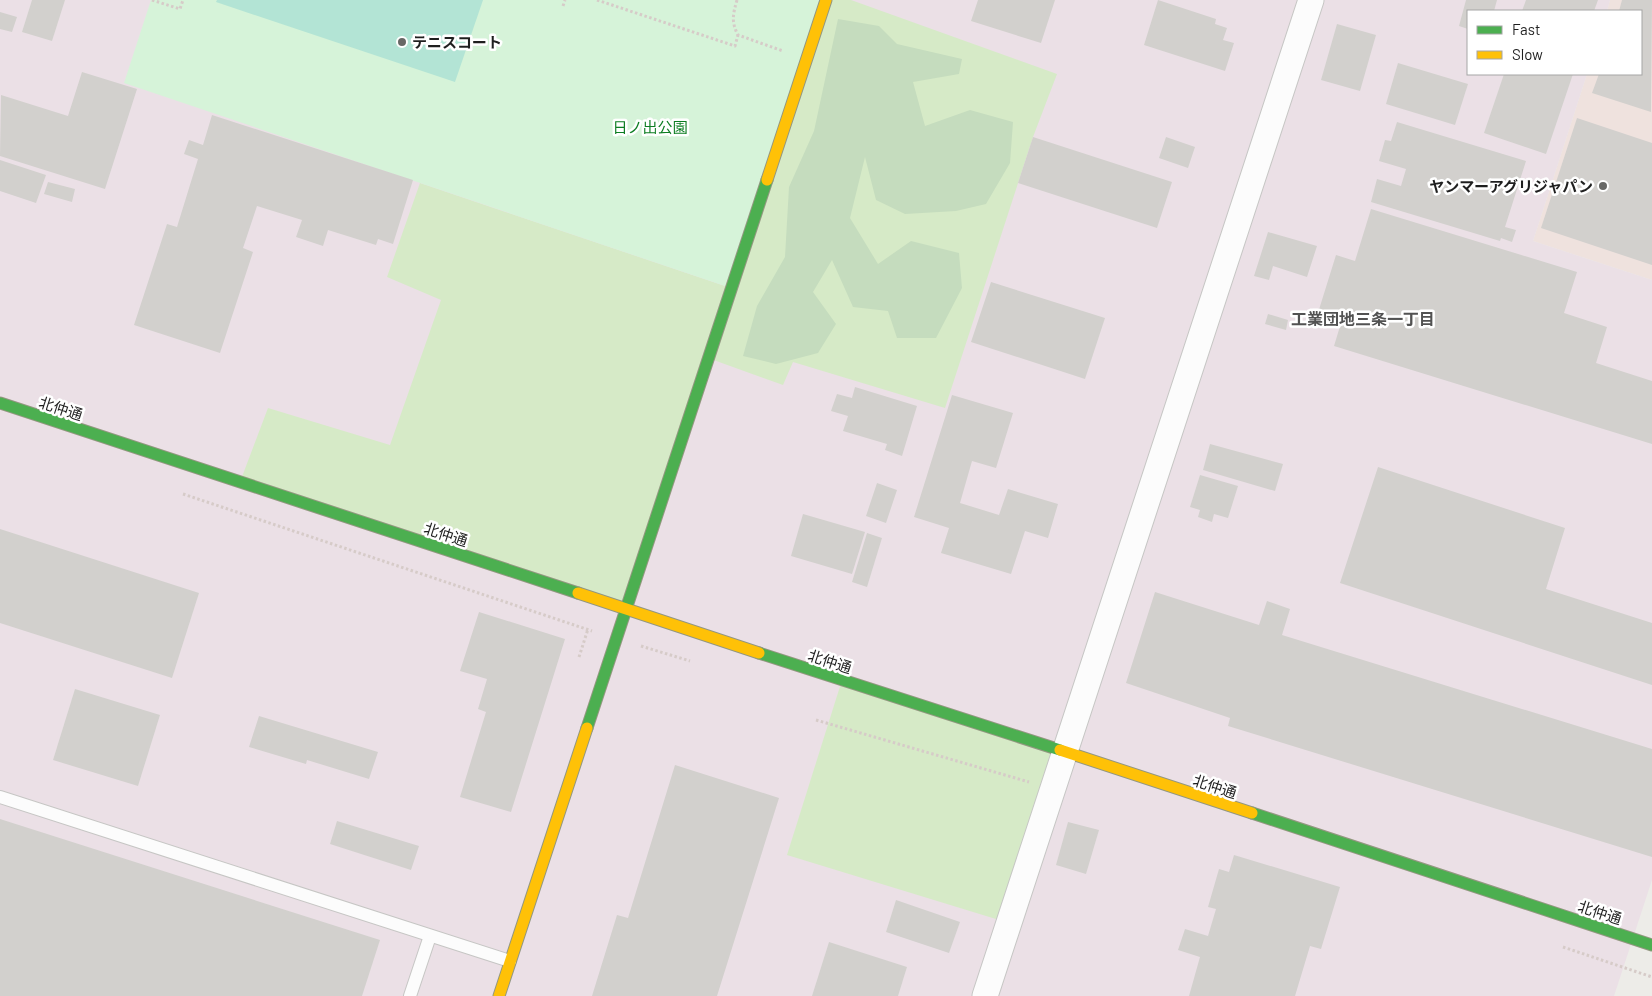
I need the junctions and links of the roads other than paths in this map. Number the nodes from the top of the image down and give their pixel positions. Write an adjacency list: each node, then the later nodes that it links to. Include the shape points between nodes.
1 (826, 0): 4 (street)
2 (1312, 0): 5 (street)
3 (0, 403): 4 (street, 北仲通)
4 (626, 609): 5 (street, 北仲通); 9 (street)
5 (1066, 752): 8 (street, 北仲通); 12 (street)
6 (0, 797): 7 (lane)
7 (430, 936): 9 (lane); 10 (lane)
8 (1652, 945)
9 (510, 961): 11 (street)
10 (410, 996)
11 (498, 996)
12 (985, 996)

